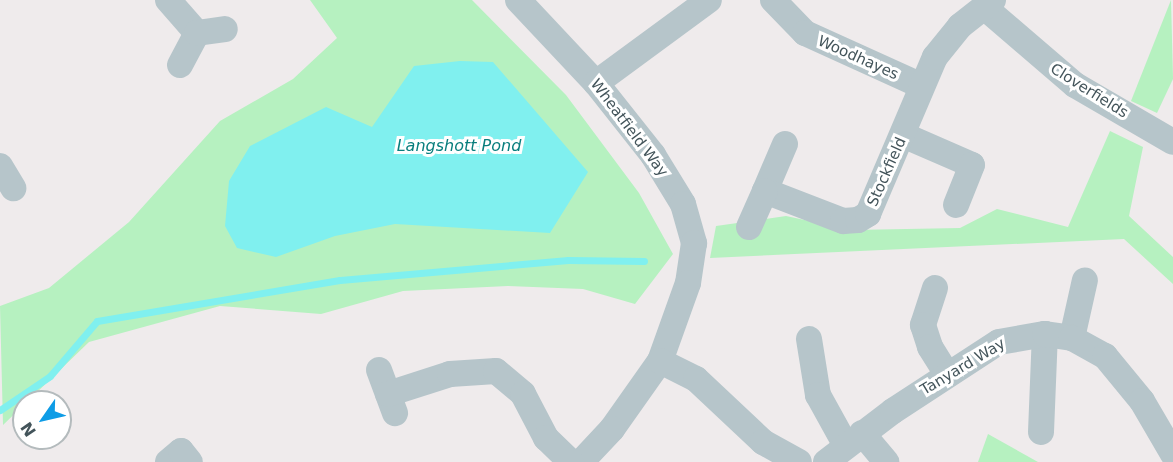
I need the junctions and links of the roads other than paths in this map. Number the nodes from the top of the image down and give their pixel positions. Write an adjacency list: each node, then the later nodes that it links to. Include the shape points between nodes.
1 (168, 0): 7 (street)
2 (518, 0): 9 (street, Wheatfield Way)
3 (709, 0): 9 (street)
4 (772, 0): 10 (street, Woodhayes, via 805,33)
5 (988, 4): 10 (street, Stockfield, via 947,41); 12 (street, Cloverfields, via 1075,86)
6 (225, 29): 7 (street)
7 (196, 33): 8 (street)
8 (180, 66)
9 (596, 83): 24 (street, Wheatfield Way, via 653,155 683,204 693,236 688,283)
10 (922, 86): 11 (street, Stockfield)
11 (903, 135): 16 (street, Stockfield, via 868,214 858,220 843,221); 17 (street, via 972,165)
12 (1173, 142)
13 (785, 144): 16 (street)
14 (0, 166): 15 (street)
15 (13, 188)
16 (765, 191): 18 (street)
17 (956, 206)
18 (749, 227)
19 (1085, 280): 22 (street)
20 (935, 288): 25 (street, via 923,325 930,347)
21 (1045, 334): 22 (street, Tanyard Way); 25 (street, Tanyard Way, via 999,342); 27 (street)
22 (1072, 338): 29 (street, Tanyard Way, via 1105,356 1122,371)
23 (809, 339): 28 (street, via 818,395)
24 (660, 361): 31 (street, Wheatfield Way, via 612,429); 32 (street, via 696,379 763,442)
25 (946, 374): 28 (street, Tanyard Way)
26 (387, 392): 30 (street, via 450,374 496,371 523,394 546,438)
27 (1041, 432)
28 (854, 438): 33 (street, Tanyard Way); 34 (street)
29 (1173, 454)
30 (571, 462)
31 (581, 462)
32 (799, 462)
33 (826, 462)
34 (886, 462)

